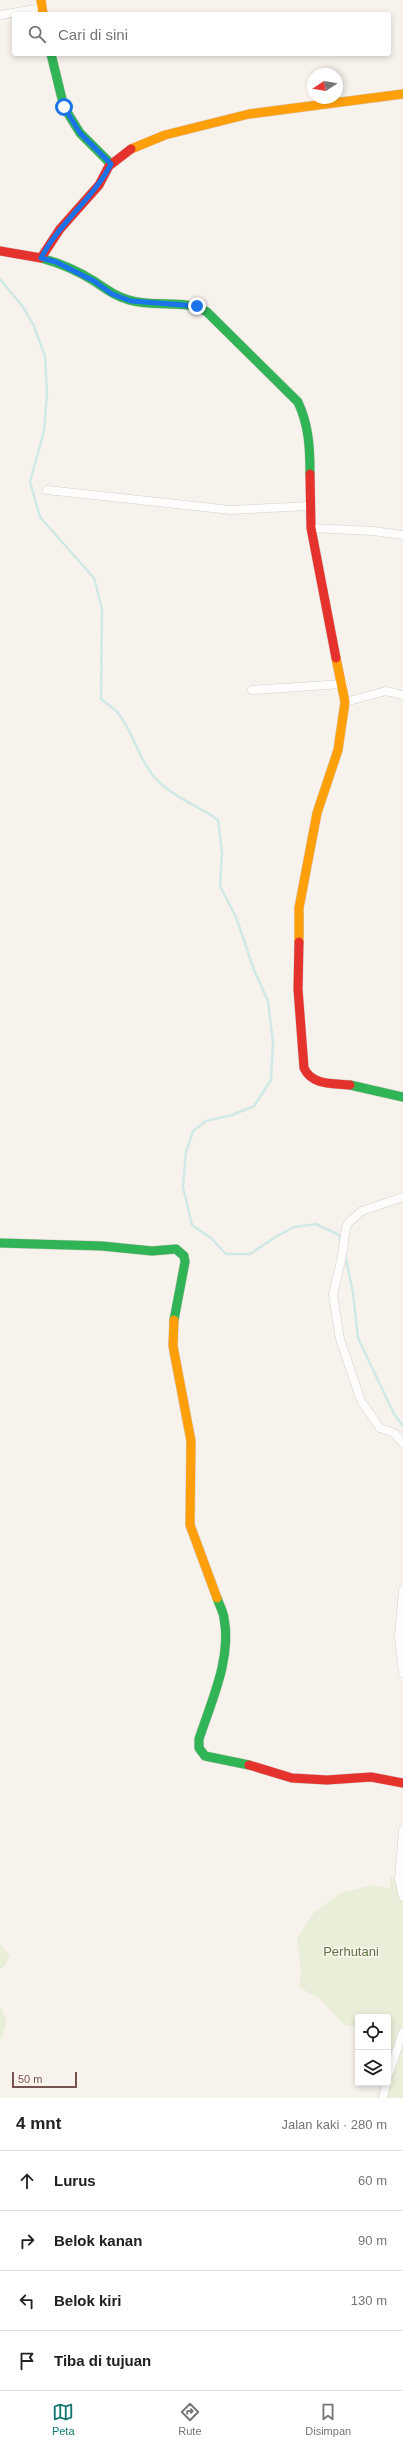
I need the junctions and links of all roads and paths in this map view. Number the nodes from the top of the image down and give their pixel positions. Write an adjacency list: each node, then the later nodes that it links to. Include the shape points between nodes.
1 (42, 7): 2 (street)
2 (16, 12)
3 (12, 13): 4 (street)
4 (0, 15)
5 (51, 56): 7 (street, via 64,107 80,133)
6 (403, 94): 7 (street, via 240,116 154,140)
7 (111, 164): 9 (street, via 100,184 52,238)
8 (0, 251): 9 (street)
9 (41, 258): 11 (street, via 56,262 94,281 112,294 131,301 191,304 207,312 298,402 308,429)
10 (46, 490): 11 (street, via 231,510)
11 (309, 506): 12 (street)
12 (311, 528): 13 (street); 14 (street)
13 (403, 535)
14 (343, 684): 15 (street); 17 (street)
15 (252, 690)
16 (403, 695): 17 (street, via 386,691)
17 (345, 702): 18 (street, via 338,750 317,813 299,908 298,989 304,1068 307,1075 320,1082 349,1085)
18 (403, 1097)
19 (403, 1197): 21 (street, via 362,1211 346,1227 333,1295 340,1339 361,1401 380,1428 394,1433)
20 (0, 1243): 24 (street, via 102,1246 152,1251 176,1249 184,1256 185,1262 174,1312 173,1346 191,1441 190,1525 226,1630 221,1665 200,1739 201,1751 205,1756 265,1768 292,1778 371,1778)
21 (403, 1443)
22 (403, 1590): 23 (street, via 399,1636)
23 (403, 1673)
24 (403, 1783)
25 (403, 1830): 26 (street, via 399,1879)
26 (403, 1897)
27 (403, 2032): 28 (street)
28 (391, 2067)
29 (385, 2086): 30 (street)
30 (383, 2098)

